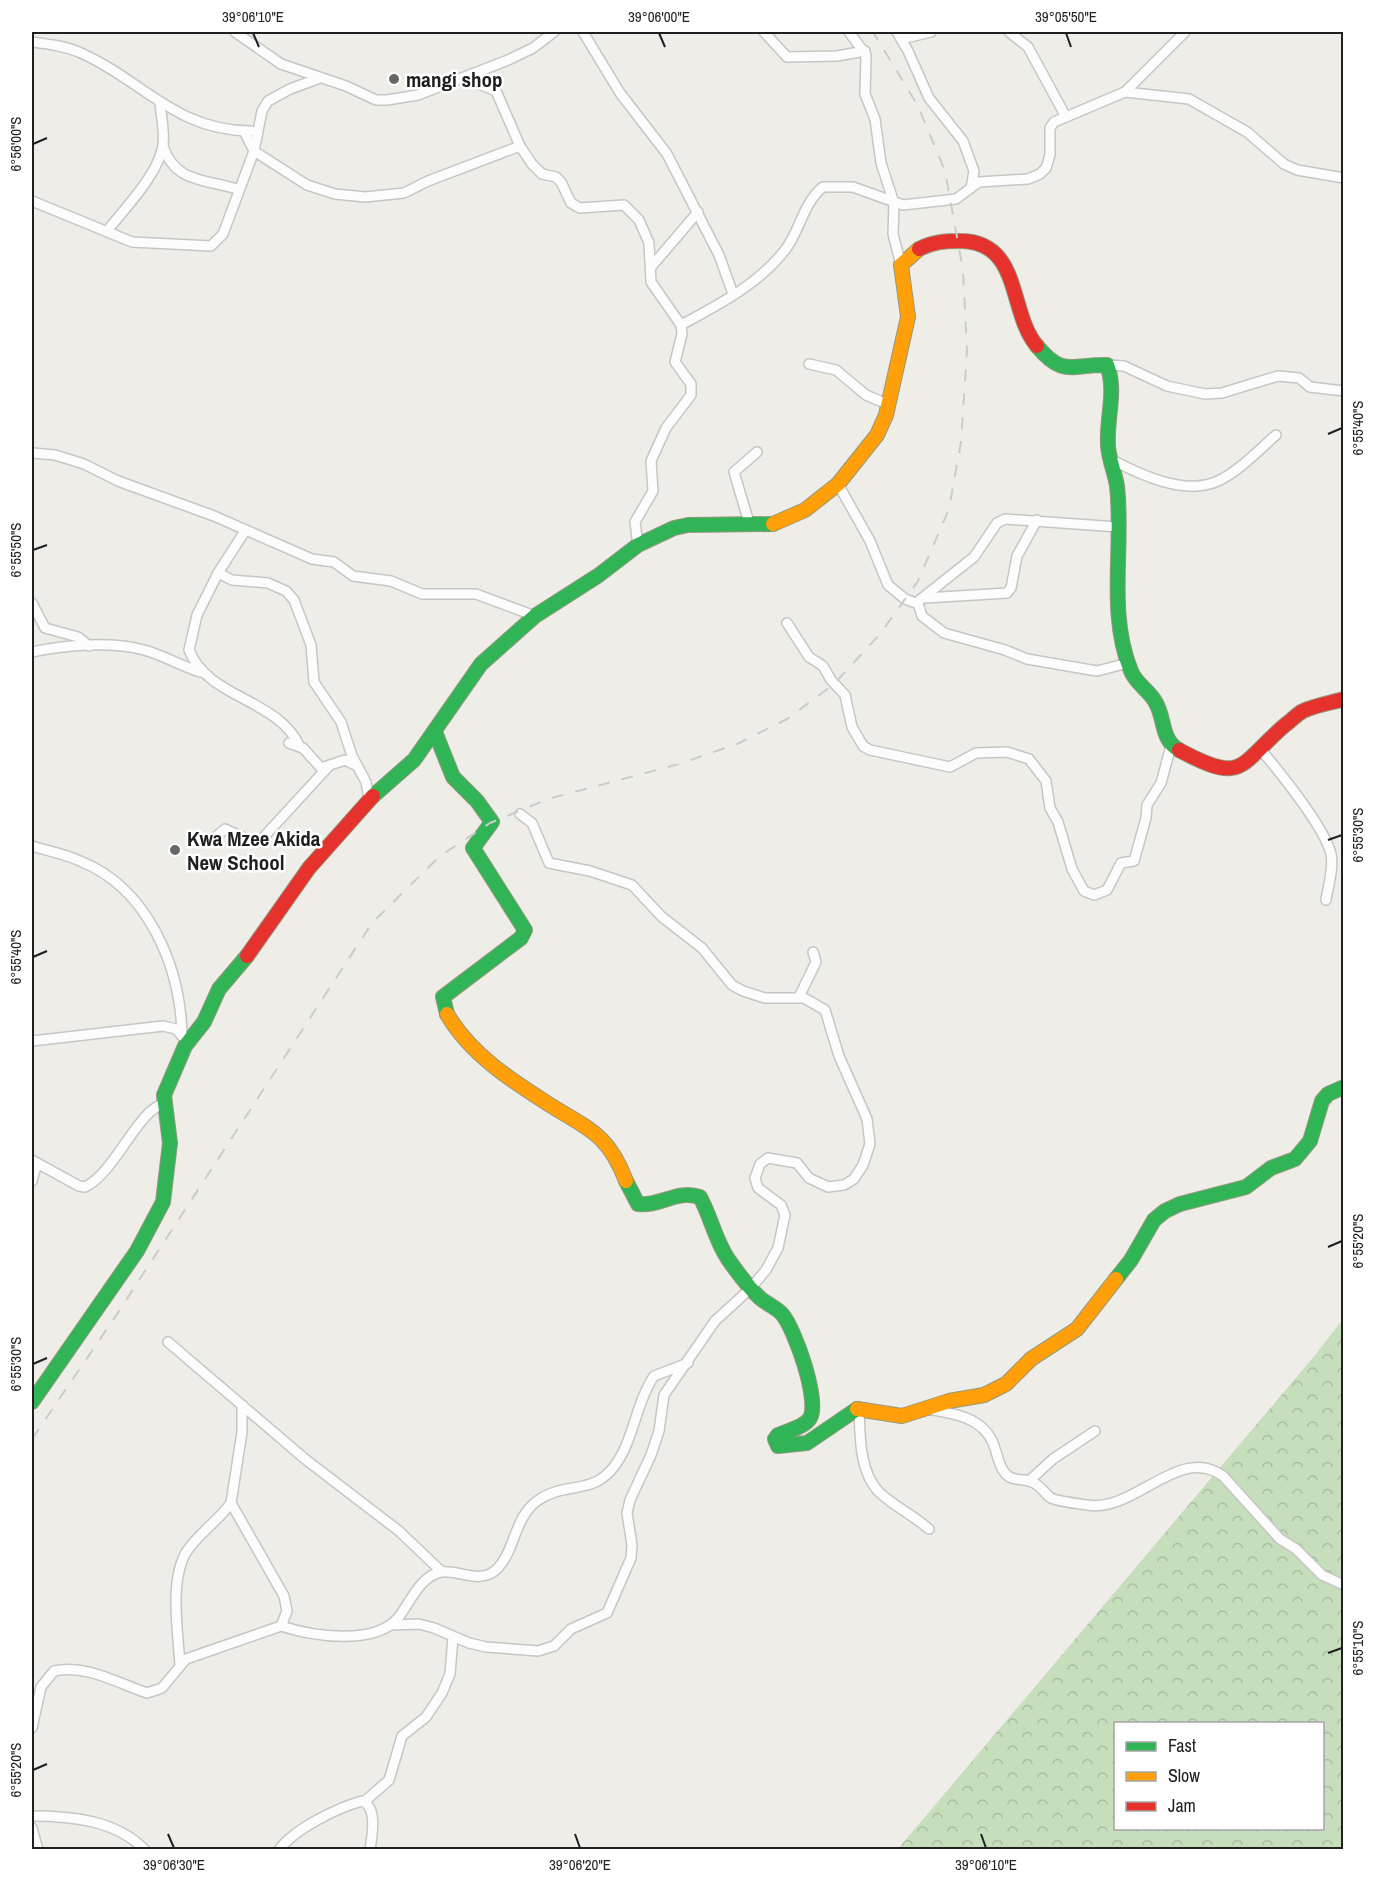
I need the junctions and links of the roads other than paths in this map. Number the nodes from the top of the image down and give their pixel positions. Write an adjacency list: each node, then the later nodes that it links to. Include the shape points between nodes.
1 (45, 32): 12 (street)
2 (234, 32): 14 (street, via 281,64)
3 (554, 32): 15 (street, via 533,48)
4 (583, 32): 29 (street, via 620,93 667,153)
5 (764, 32): 13 (street, via 787,57)
6 (849, 32): 13 (street)
7 (931, 32): 10 (street)
8 (1010, 32): 18 (street, via 1028,47)
9 (1185, 32): 16 (street)
10 (899, 35): 25 (street, via 929,98 963,141 974,171)
11 (32, 42): 12 (street)
12 (43, 43): 17 (street, via 81,53)
13 (865, 51): 28 (street, via 866,94)
14 (320, 78): 15 (street, via 387,100 418,95); 20 (street, via 268,101)
15 (465, 78): 22 (street, via 496,91)
16 (1125, 92): 18 (street); 24 (street, via 1195,101 1247,132 1284,164)
17 (160, 103): 19 (street, via 190,119); 21 (street)
18 (1066, 117): 25 (street, via 1050,128 1050,155 1040,174 1029,179 979,182)
19 (244, 131): 20 (street); 23 (street)
20 (256, 131): 23 (street)
21 (163, 146): 26 (street, via 179,173); 30 (street, via 149,175)
22 (520, 146): 23 (street, via 428,180 404,193 365,197 334,194 307,185); 32 (street, via 537,170 561,182 575,207 619,204 630,208 647,237)
23 (254, 151): 26 (street)
24 (1344, 178)
25 (971, 188): 28 (street, via 956,199)
26 (237, 189): 30 (street, via 223,234 212,246 132,242)
27 (32, 201): 30 (street)
28 (894, 203): 31 (street, via 893,234); 33 (street, via 854,187 823,187 786,250 753,282)
29 (698, 212): 32 (street); 33 (street)
30 (107, 231)
31 (902, 265): 36 (street, via 908,255 936,242 960,239 997,252 1011,274 1022,320 1046,358 1072,371); 38 (street, via 908,317)
32 (651, 267): 34 (street, via 651,282)
33 (733, 294): 34 (street)
34 (681, 325): 48 (street, via 675,362 691,384 691,395 666,428 651,461 653,491 635,522)
35 (809, 364): 38 (street, via 836,369 866,395)
36 (1107, 365): 37 (street, via 1124,366 1167,386 1205,394 1284,376 1299,378 1310,387); 42 (street, via 1112,379 1108,432)
37 (1344, 391)
38 (887, 404): 43 (street, via 877,435)
39 (1276, 435): 42 (street, via 1249,459 1210,484 1158,481)
40 (757, 452): 45 (street, via 734,472)
41 (32, 453): 47 (street, via 84,464)
42 (1112, 460): 46 (street)
43 (838, 484): 45 (street, via 792,517); 50 (street, via 874,549 888,585 905,599)
44 (1037, 520): 46 (street); 50 (street, via 1005,519 997,523 974,557); 50 (street, via 1017,556 1007,593)
45 (750, 526): 48 (street, via 688,525)
46 (1118, 527): 56 (street, via 1119,624)
47 (245, 531): 49 (street); 52 (street, via 312,559 334,562 359,578 392,581 423,594 476,594)
48 (638, 545): 52 (street)
49 (218, 573): 57 (street, via 197,615 189,650); 65 (street, via 232,580 268,583 290,594 310,645 314,682 341,722)
50 (922, 601): 56 (street, via 922,616 944,633 1027,659 1097,671)
51 (32, 603): 54 (street, via 45,628 78,637)
52 (535, 616): 59 (street, via 481,664)
53 (787, 623): 61 (street, via 809,657 823,666 845,695 855,738 870,750 950,767 981,753 1007,752 1033,762 1046,781 1050,807 1075,876 1088,894 1107,890 1121,863 1131,863 1135,858 1147,805 1161,783)
54 (89, 646): 55 (street); 57 (street, via 142,649)
55 (32, 652)
56 (1128, 663): 61 (street, via 1139,684 1157,704)
57 (202, 673): 62 (street, via 269,714 293,734)
58 (1344, 699): 63 (street, via 1302,711)
59 (435, 732): 66 (street, via 414,760); 79 (street, via 453,777 492,822 475,844 475,854 501,887 525,930 521,938 443,997 445,1009 477,1053 590,1127 614,1153 638,1203 646,1205 669,1195 700,1197 713,1232)
60 (289, 744): 62 (street)
61 (1171, 746): 63 (street, via 1205,764 1225,768 1241,766)
62 (300, 747): 64 (street, via 317,766)
63 (1261, 750): 70 (street, via 1296,794 1328,847 1331,864)
64 (329, 766): 65 (street, via 345,760); 68 (street, via 258,843 225,829)
65 (357, 766): 66 (street)
66 (369, 799): 73 (street, via 309,868 254,948 219,989 204,1022)
67 (520, 814): 72 (street, via 532,823 549,863 632,885 702,948 732,986 759,997)
68 (212, 840)
69 (32, 846): 73 (street, via 81,861 103,873 142,908 169,961)
70 (1326, 900)
71 (813, 952): 72 (street, via 816,962)
72 (799, 998): 79 (street, via 821,1005 828,1016 839,1056 867,1119 870,1144 854,1179 843,1185 828,1187 809,1178 796,1163 768,1158 760,1164 755,1178 758,1188 781,1205 785,1215 778,1248)
73 (184, 1040): 74 (street, via 176,1029 163,1026); 76 (street, via 166,1087)
74 (32, 1041)
75 (1344, 1088): 85 (street, via 1322,1101 1310,1141 1295,1159 1271,1168 1245,1187 1180,1204 1154,1220 1131,1260 1069,1337 1043,1350 995,1391)
76 (165, 1104): 77 (street, via 152,1109 105,1170 85,1187); 82 (street, via 170,1143 163,1202 137,1251)
77 (34, 1161): 78 (street)
78 (32, 1181)
79 (751, 1288): 81 (street, via 715,1321); 84 (street, via 776,1308 788,1324 813,1400 807,1423 778,1435 775,1443 813,1443)
80 (168, 1342): 83 (street)
81 (688, 1363): 90 (street, via 654,1376 640,1401 617,1463 602,1481 563,1489 531,1506 493,1572 470,1577); 94 (street, via 664,1395 659,1431 628,1506 631,1558 607,1613 571,1629 547,1650 486,1647)
82 (32, 1402)
83 (242, 1405): 88 (street, via 242,1432); 90 (street, via 399,1531)
84 (859, 1408): 85 (street, via 896,1416); 89 (street, via 860,1438 870,1479 879,1492)
85 (925, 1409): 87 (street, via 979,1424 993,1443 1005,1473 1013,1479)
86 (1095, 1431): 87 (street, via 1053,1459)
87 (1029, 1481): 91 (street, via 1053,1500 1091,1506 1135,1495 1180,1470 1214,1470 1280,1539 1322,1575)
88 (231, 1503): 93 (street, via 284,1596 287,1611); 95 (street, via 188,1550 180,1565)
89 (929, 1529)
90 (442, 1572): 92 (street, via 419,1588)
91 (1344, 1585)
92 (391, 1625): 93 (street, via 349,1636 322,1636); 94 (street, via 419,1624)
93 (280, 1626): 95 (street, via 200,1652)
94 (453, 1636): 97 (street, via 450,1674 442,1693 426,1717 402,1736 389,1780)
95 (180, 1665): 96 (street, via 162,1688 147,1693 96,1674 72,1669 54,1671 41,1687)
96 (32, 1728)
97 (365, 1802): 102 (street, via 330,1815 286,1840); 103 (street, via 372,1818)
98 (32, 1816): 101 (street, via 76,1817 99,1823 128,1835)
99 (32, 1828): 100 (street)
100 (38, 1850)
101 (145, 1850)
102 (279, 1850)
103 (370, 1850)

